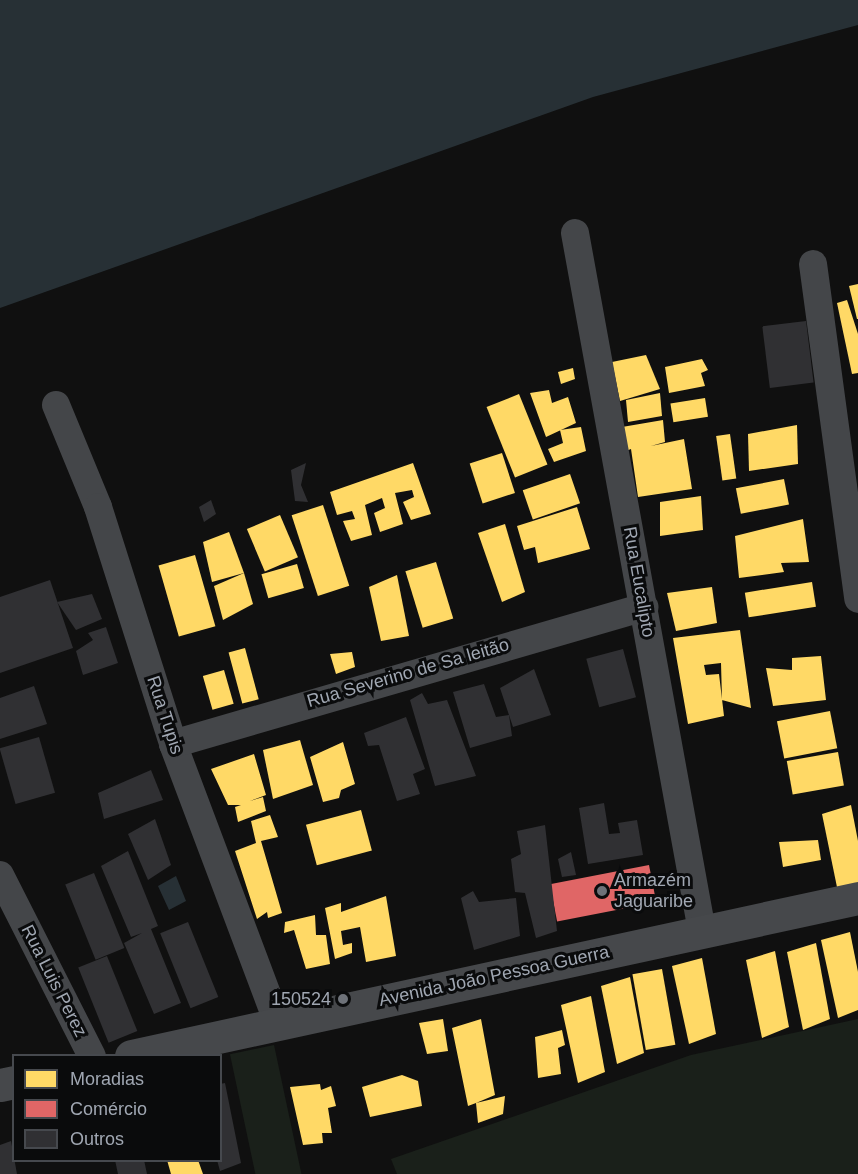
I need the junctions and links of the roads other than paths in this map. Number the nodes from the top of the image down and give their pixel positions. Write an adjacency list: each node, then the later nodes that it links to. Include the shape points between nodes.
1 (575, 232): 5 (street, Rua Eucalipto)
2 (813, 264): 4 (street)
3 (56, 405): 6 (street, Rua Tupis, via 98,507)
4 (858, 599)
5 (644, 607): 6 (street, Rua Severino de Sa leitão); 9 (street, Rua Eucalipto)
6 (173, 744): 10 (street, Rua Tupis)
7 (0, 875): 11 (street, Rua Luis Perez)
8 (858, 898): 9 (main road, Avenida João Pessoa Guerra)
9 (702, 931): 10 (main road, Avenida João Pessoa Guerra)
10 (278, 1024): 12 (main road, Avenida João Pessoa Guerra)
11 (91, 1054)
12 (140, 1054)

